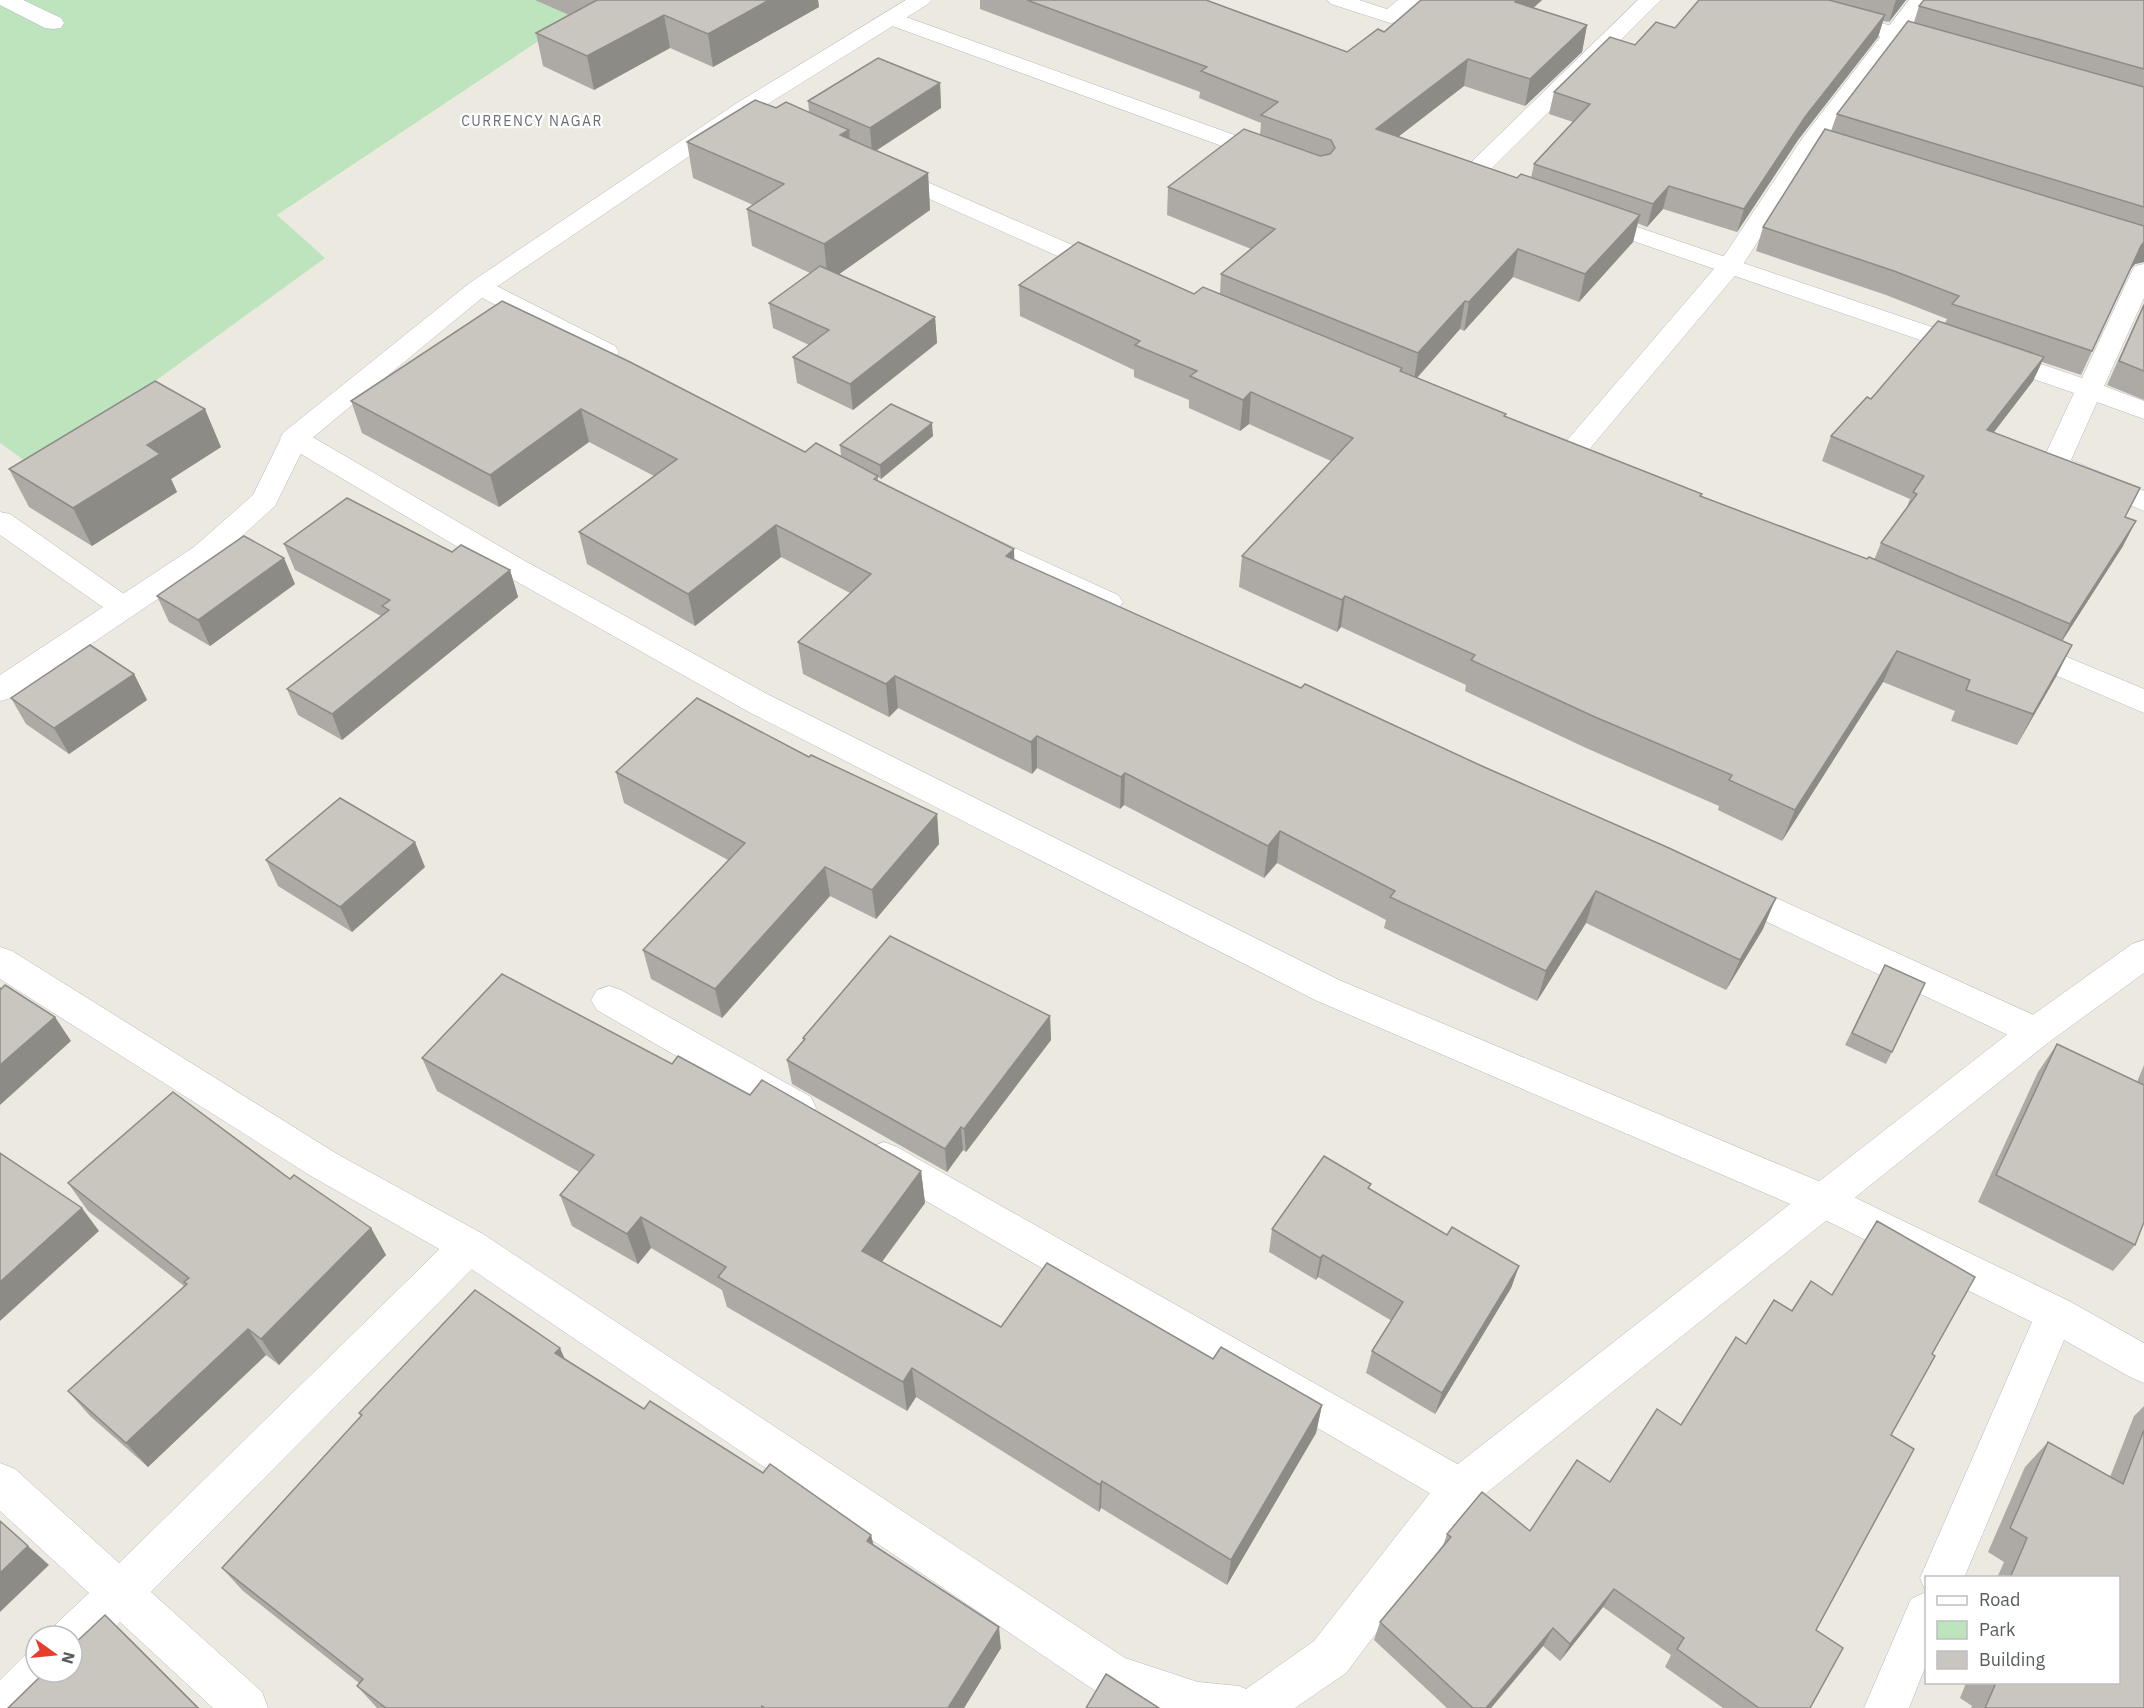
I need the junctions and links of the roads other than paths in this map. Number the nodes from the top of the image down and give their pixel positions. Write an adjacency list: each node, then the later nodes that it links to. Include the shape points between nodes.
1 (6, 0): 9 (street)
2 (921, 0): 8 (street)
3 (1338, 0): 4 (street, via 1390,17)
4 (1411, 0)
5 (1650, 0): 14 (street, via 1470,176)
6 (1778, 0): 10 (street)
7 (1920, 0): 10 (street)
8 (892, 18): 13 (street); 19 (street, via 756,113)
9 (53, 23)
10 (1893, 34): 11 (street); 16 (street, via 1823,145)
11 (1950, 50)
12 (865, 162): 18 (street)
13 (1296, 166)
14 (1526, 196)
15 (1571, 211): 16 (street)
16 (1729, 267): 21 (street); 24 (street)
17 (2144, 271): 21 (street)
18 (1128, 277)
19 (480, 287): 20 (street); 23 (street)
20 (628, 363)
21 (2089, 389): 22 (street); 25 (street, via 2055,464)
22 (2144, 411)
23 (294, 438): 28 (street, via 265,500 204,554); 38 (street, via 515,568 758,703 1327,990)
24 (1567, 458)
25 (2144, 502)
26 (0, 521): 28 (street)
27 (945, 525): 29 (street)
28 (124, 608): 31 (street)
29 (1128, 611)
30 (2001, 640): 32 (street)
31 (0, 690)
32 (2144, 702)
33 (1701, 876): 37 (street)
34 (2144, 954): 37 (street)
35 (0, 961): 39 (street, via 324,1165)
36 (609, 1000): 43 (street)
37 (2036, 1032): 38 (street)
38 (1822, 1200): 40 (street); 43 (street)
39 (469, 1246): 45 (street); 51 (street, via 1113,1676 1198,1704)
40 (2055, 1314): 41 (street); 44 (street)
41 (2144, 1364)
42 (0, 1483): 45 (street)
43 (1460, 1488): 52 (street, via 1330,1657)
44 (1943, 1576)
45 (121, 1592): 47 (street); 50 (street)
46 (1925, 1616): 53 (street)
47 (84, 1628)
48 (28, 1684): 49 (street)
49 (4, 1708)
50 (246, 1708)
51 (1239, 1708)
52 (1257, 1708)
53 (1886, 1708)

